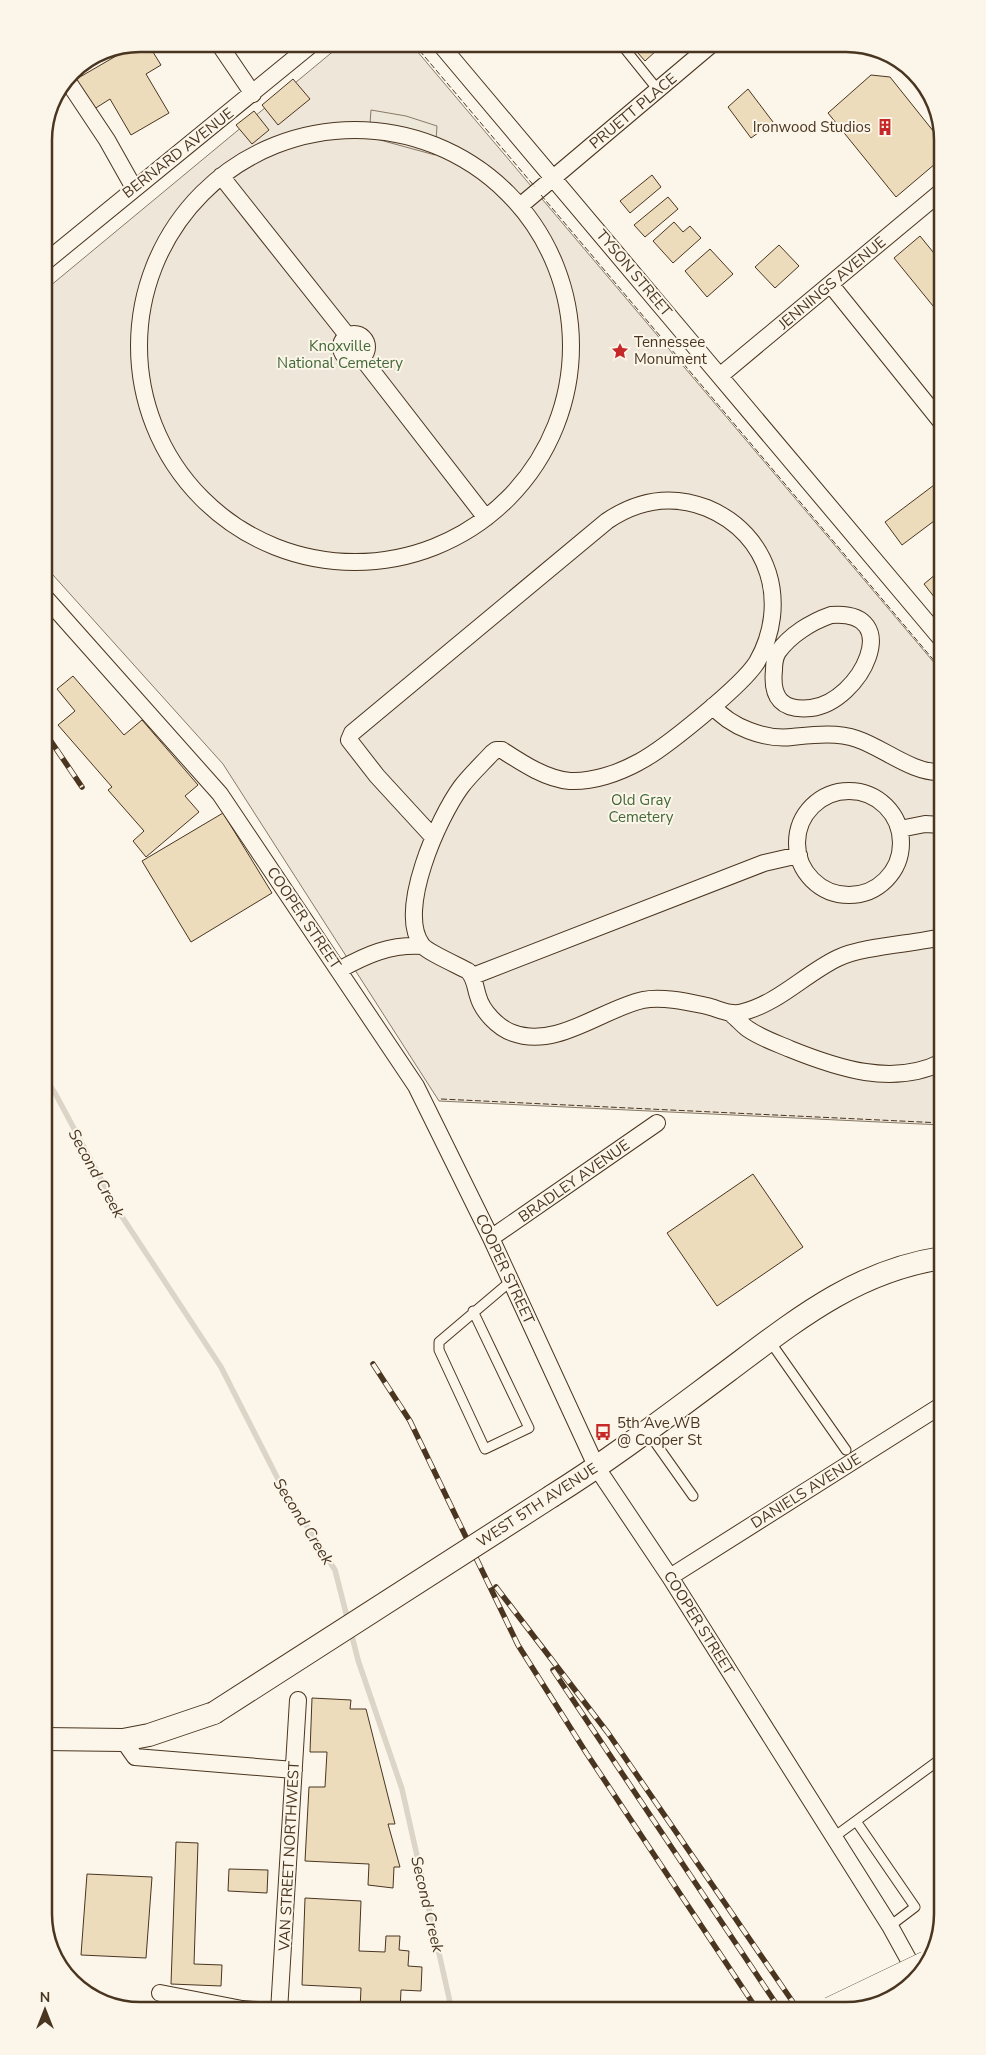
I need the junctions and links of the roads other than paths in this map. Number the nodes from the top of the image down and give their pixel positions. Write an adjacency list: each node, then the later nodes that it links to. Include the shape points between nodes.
1 (225, 52): 8 (street)
2 (302, 52): 8 (street, BERNARD AVENUE)
3 (447, 52): 10 (street, TYSON STREET)
4 (628, 53): 7 (lane)
5 (702, 53): 7 (street, PRUETT PLACE)
6 (71, 86): 11 (street)
7 (658, 90): 10 (street, PRUETT PLACE)
8 (253, 94): 11 (street, BERNARD AVENUE)
9 (221, 176): 13 (street, via 249,158 303,137 344,130 377,131 410,137 456,155 497,183); 18 (street, via 347,335 358,333 366,339 368,349 362,358); 18 (street, via 201,194 168,237 150,278 141,312 139,366 151,419 162,444 192,488 218,513 256,538 298,554 333,561 360,562 413,554 463,533)
10 (553, 178): 13 (street, PRUETT PLACE); 16 (street, TYSON STREET)
11 (134, 188): 14 (street, BERNARD AVENUE)
12 (934, 198): 15 (street, JENNINGS AVENUE)
13 (520, 206): 18 (street, via 554,260 564,290 572,354 560,416 547,445 510,497)
14 (53, 256)
15 (832, 285): 16 (street, JENNINGS AVENUE); 17 (street)
16 (721, 375): 20 (street, TYSON STREET)
17 (934, 398)
18 (486, 518)
19 (53, 606): 30 (street, COOPER STREET, via 220,794)
20 (934, 631)
21 (771, 650): 21 (street, via 785,644 810,624 831,615 859,618 870,637 868,658 860,675 839,697 820,707 800,709 786,705 778,698 773,690); 22 (street); 26 (street, via 771,582 746,533 722,514 684,501 656,501 625,509 590,534 352,733 349,740 377,776)
22 (713, 706): 23 (street, via 719,714 741,728 791,738 831,735 855,738 920,768); 26 (street, via 641,762 589,779 562,780 496,750 460,788)
23 (934, 771)
24 (934, 825): 25 (street)
25 (900, 829): 27 (street, via 882,802 852,790 836,792 821,799 800,823); 27 (street, via 902,846 898,862 884,881 863,893 838,893 816,883 805,870)
26 (433, 837): 29 (street, via 414,910 417,936)
27 (799, 855): 31 (street, via 764,863)
28 (934, 938): 32 (street, via 840,957 770,1001 742,1013)
29 (422, 946): 30 (street, via 375,951); 31 (street)
30 (339, 970): 35 (street, COOPER STREET, via 416,1086)
31 (472, 976): 32 (street, via 482,1007 506,1030 522,1035 561,1032 649,999 697,1005)
32 (731, 1014): 33 (street, via 748,1029 767,1039 852,1070 879,1074 907,1073)
33 (934, 1067)
34 (657, 1123): 35 (street, BRADLEY AVENUE)
35 (492, 1238): 37 (street, COOPER STREET)
36 (934, 1259): 39 (street, WEST 5TH AVENUE, via 912,1263 861,1281 825,1301)
37 (511, 1281): 38 (lane); 43 (street, COOPER STREET)
38 (473, 1311): 38 (lane, via 439,1342 439,1350 485,1449 529,1428)
39 (769, 1340): 41 (street, WEST 5TH AVENUE); 42 (lane)
40 (934, 1411): 45 (street, DANIELS AVENUE)
41 (647, 1431): 43 (street, WEST 5TH AVENUE); 44 (lane)
42 (846, 1450)
43 (597, 1468): 45 (street, COOPER STREET); 48 (street, WEST 5TH AVENUE, bridge, via 214,1713)
44 (693, 1496)
45 (670, 1577): 52 (street, COOPER STREET)
46 (298, 1700): 50 (street, VAN STREET NORTHWEST)
47 (52, 1739): 48 (street, WEST 5TH AVENUE)
48 (124, 1740): 50 (street, via 134,1757)
49 (934, 1764): 51 (lane)
50 (294, 1770): 58 (street, VAN STREET NORTHWEST)
51 (856, 1820): 52 (lane); 53 (lane, via 915,1908)
52 (834, 1837): 53 (street, COOPER STREET)
53 (890, 1926): 54 (street, COOPER STREET)
54 (914, 1969)
55 (912, 1972): 59 (highway, bridge)
56 (160, 1993): 57 (street)
57 (206, 2002)
58 (280, 2002)
59 (850, 2002)

